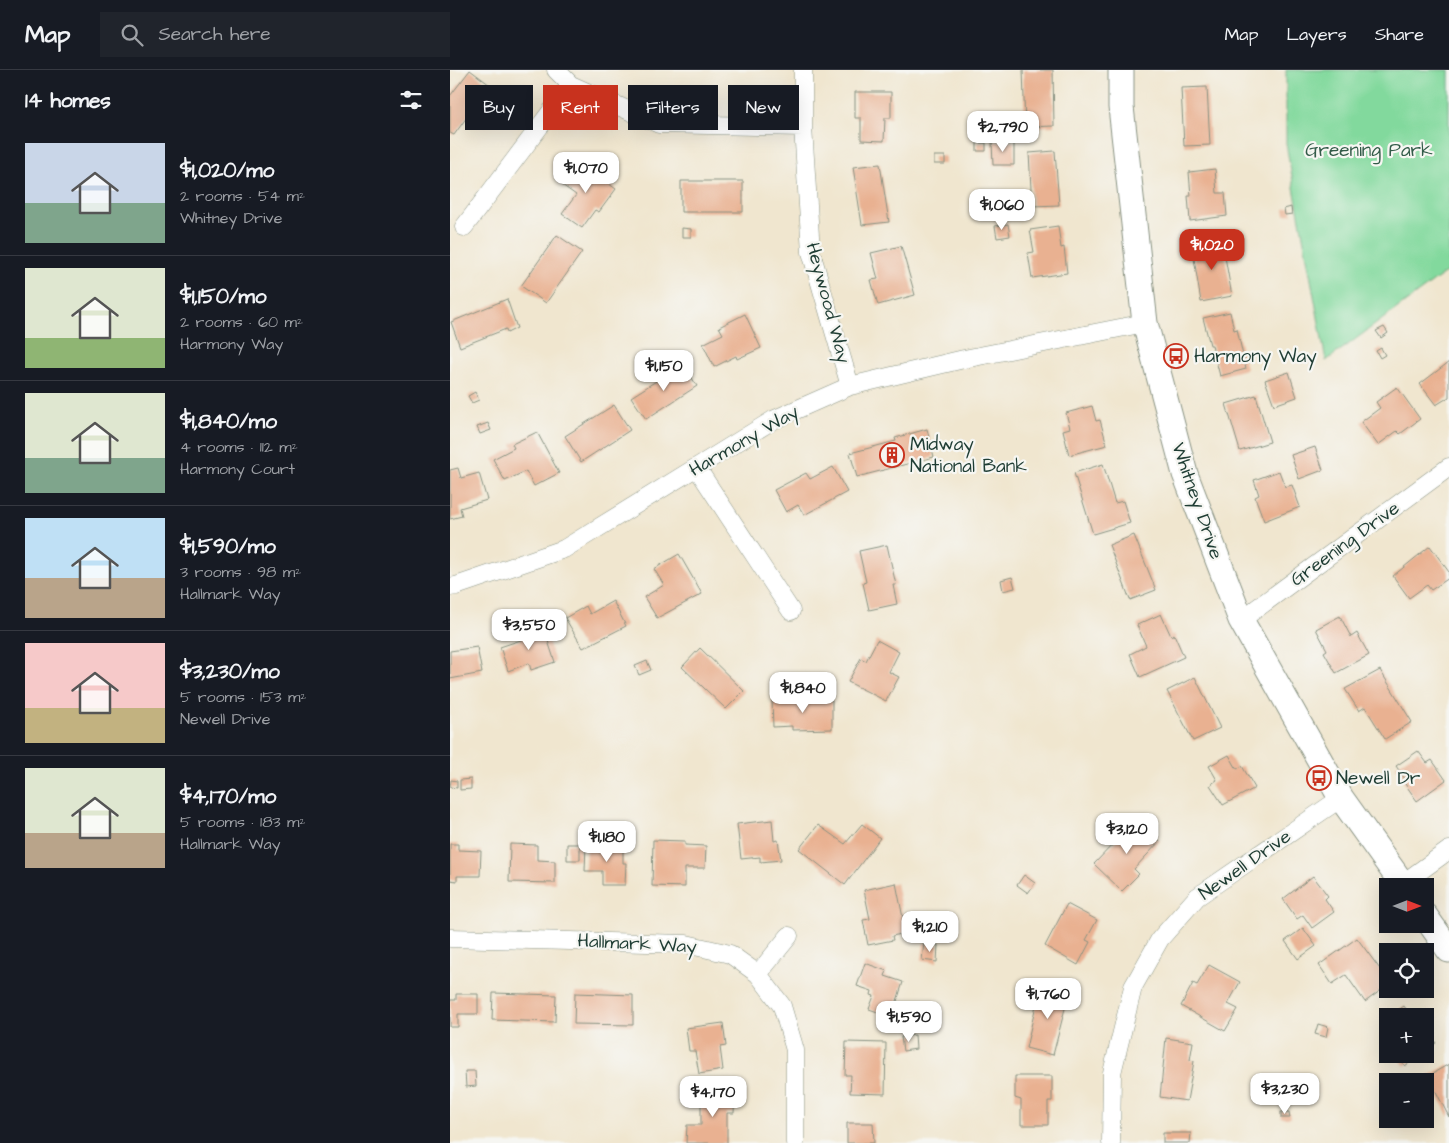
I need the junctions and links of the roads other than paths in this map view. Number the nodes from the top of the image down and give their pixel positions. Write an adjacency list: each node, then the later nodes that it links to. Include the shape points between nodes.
1 (556, 70): 4 (street)
2 (803, 70): 7 (street, Heywood Way)
3 (1121, 70): 9 (street, Whitney Drive, via 1121,108)
4 (571, 85)
5 (618, 106): 7 (street, via 659,124)
6 (543, 122): 8 (street)
7 (803, 127): 10 (street, Heywood Way, via 811,252)
8 (464, 227)
9 (1145, 323): 10 (street, Harmony Way, via 964,359); 15 (street, Whitney Drive, via 1185,474)
10 (850, 386): 11 (street, Harmony Way, via 773,420)
11 (696, 468): 13 (street, Harmony Way, via 564,549); 14 (street)
12 (1449, 468): 15 (street, Greening Drive)
13 (450, 587)
14 (791, 611)
15 (1241, 620): 16 (street, Whitney Drive)
16 (1341, 798): 18 (street, Whitney Drive); 26 (street, Newell Drive, via 1197,897 1160,939 1133,987 1112,1073)
17 (1449, 850): 19 (street)
18 (1398, 878)
19 (1412, 878)
20 (1434, 929): 23 (street)
21 (789, 936): 24 (street)
22 (450, 938): 24 (street, Hallmark Way, via 686,944 730,954)
23 (1449, 950)
24 (758, 974): 25 (street, Hallmark Way, via 782,1006 795,1050)
25 (795, 1143)
26 (1111, 1143)

